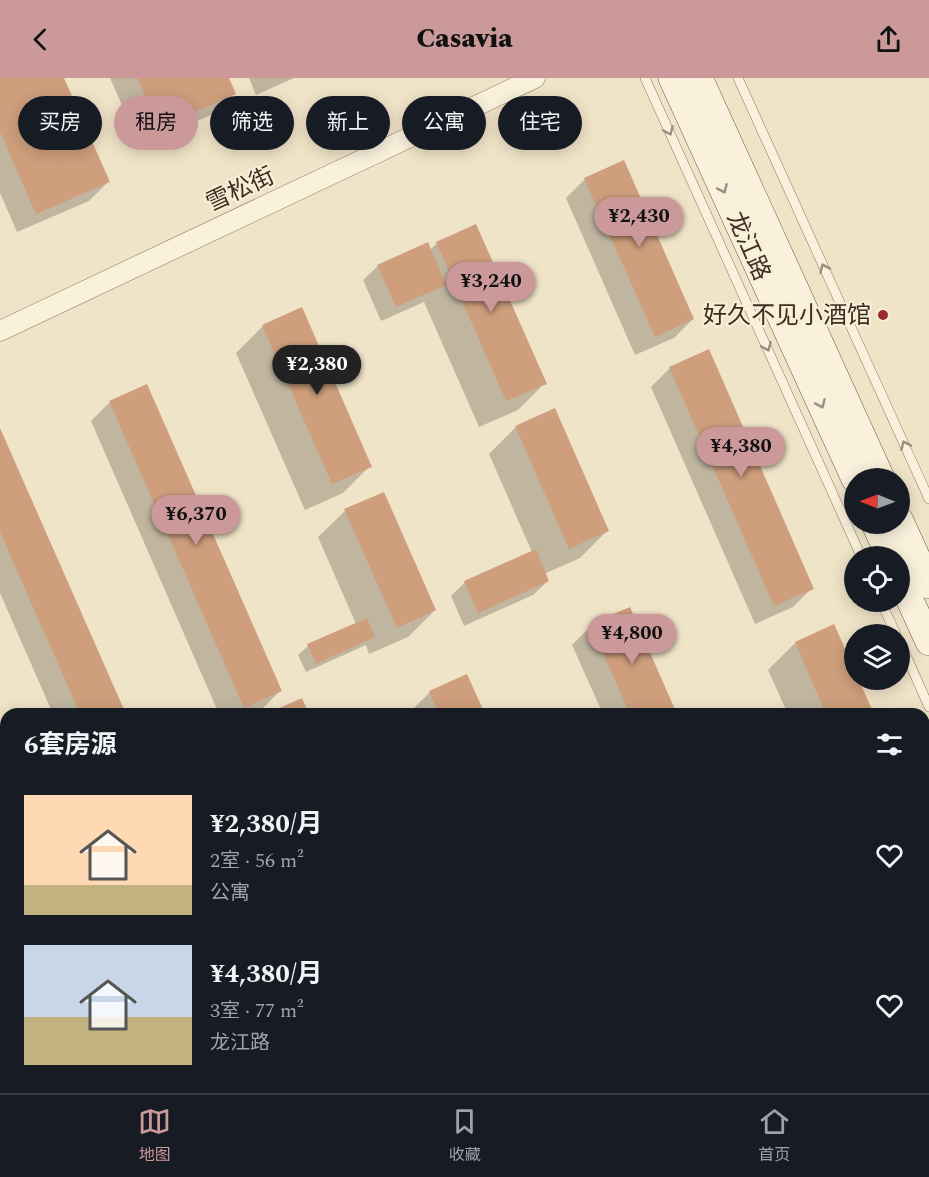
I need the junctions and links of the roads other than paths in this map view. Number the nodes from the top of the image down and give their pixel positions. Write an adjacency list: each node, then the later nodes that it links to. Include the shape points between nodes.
1 (535, 78): 6 (street, 雪松街)
2 (645, 78): 11 (lane, one-way to 11)
3 (672, 78): 7 (street, 龙江路, one-way to 7)
4 (699, 78): 8 (street, 龙江路)
5 (738, 78): 9 (lane, one-way to 5)
6 (0, 331)
7 (850, 468)
8 (876, 468)
9 (929, 499)
10 (906, 534): 12 (street)
11 (856, 546)
12 (929, 585)
13 (910, 600): 14 (street)
14 (929, 642)
15 (910, 664): 16 (lane)
16 (929, 707)

